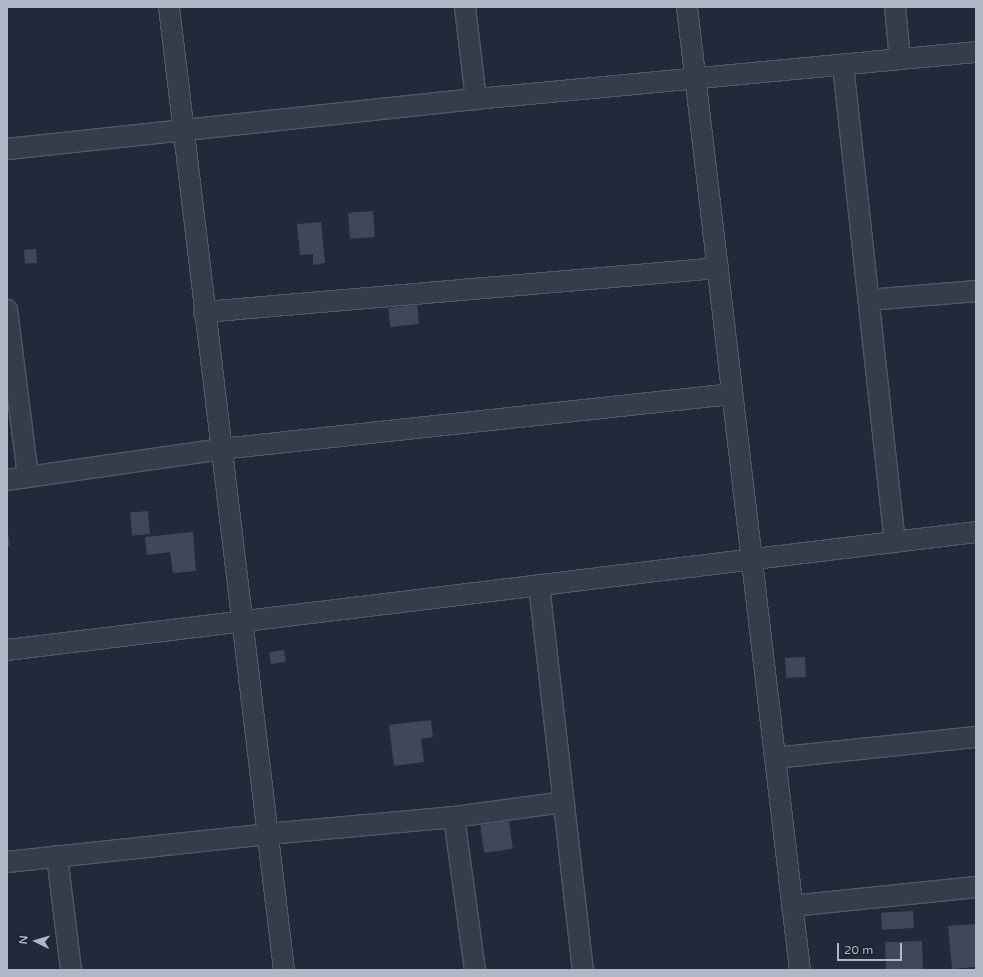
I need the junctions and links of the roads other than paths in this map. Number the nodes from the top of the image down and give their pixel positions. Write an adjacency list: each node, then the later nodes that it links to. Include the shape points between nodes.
1 (169, 7): 10 (street)
2 (465, 7): 9 (street)
3 (687, 7): 8 (street)
4 (895, 7): 6 (street)
5 (976, 52): 6 (street)
6 (900, 59): 7 (street)
7 (844, 65): 8 (street); 14 (street)
8 (696, 79): 9 (street); 12 (street)
9 (476, 99): 10 (street)
10 (182, 130): 11 (street); 16 (street)
11 (7, 149)
12 (718, 268): 16 (street); 17 (street)
13 (976, 290): 14 (street)
14 (869, 300): 22 (street)
15 (7, 310): 19 (street)
16 (204, 312): 18 (street)
17 (732, 394): 18 (street); 23 (street)
18 (221, 449): 19 (street); 25 (street)
19 (28, 477): 20 (street)
20 (7, 480)
21 (976, 532): 22 (street)
22 (895, 542): 23 (street)
23 (752, 559): 24 (street); 28 (street)
24 (540, 585): 25 (street); 29 (street)
25 (242, 621): 26 (street); 31 (street)
26 (7, 650)
27 (976, 737): 28 (street)
28 (775, 758): 35 (street)
29 (564, 802): 30 (street); 39 (street)
30 (454, 817): 31 (street); 38 (street)
31 (268, 834): 32 (street); 37 (street)
32 (56, 856): 33 (street); 36 (street)
33 (7, 862)
34 (976, 887): 35 (street)
35 (792, 906): 40 (street)
36 (71, 970)
37 (284, 970)
38 (475, 970)
39 (583, 970)
40 (800, 970)

